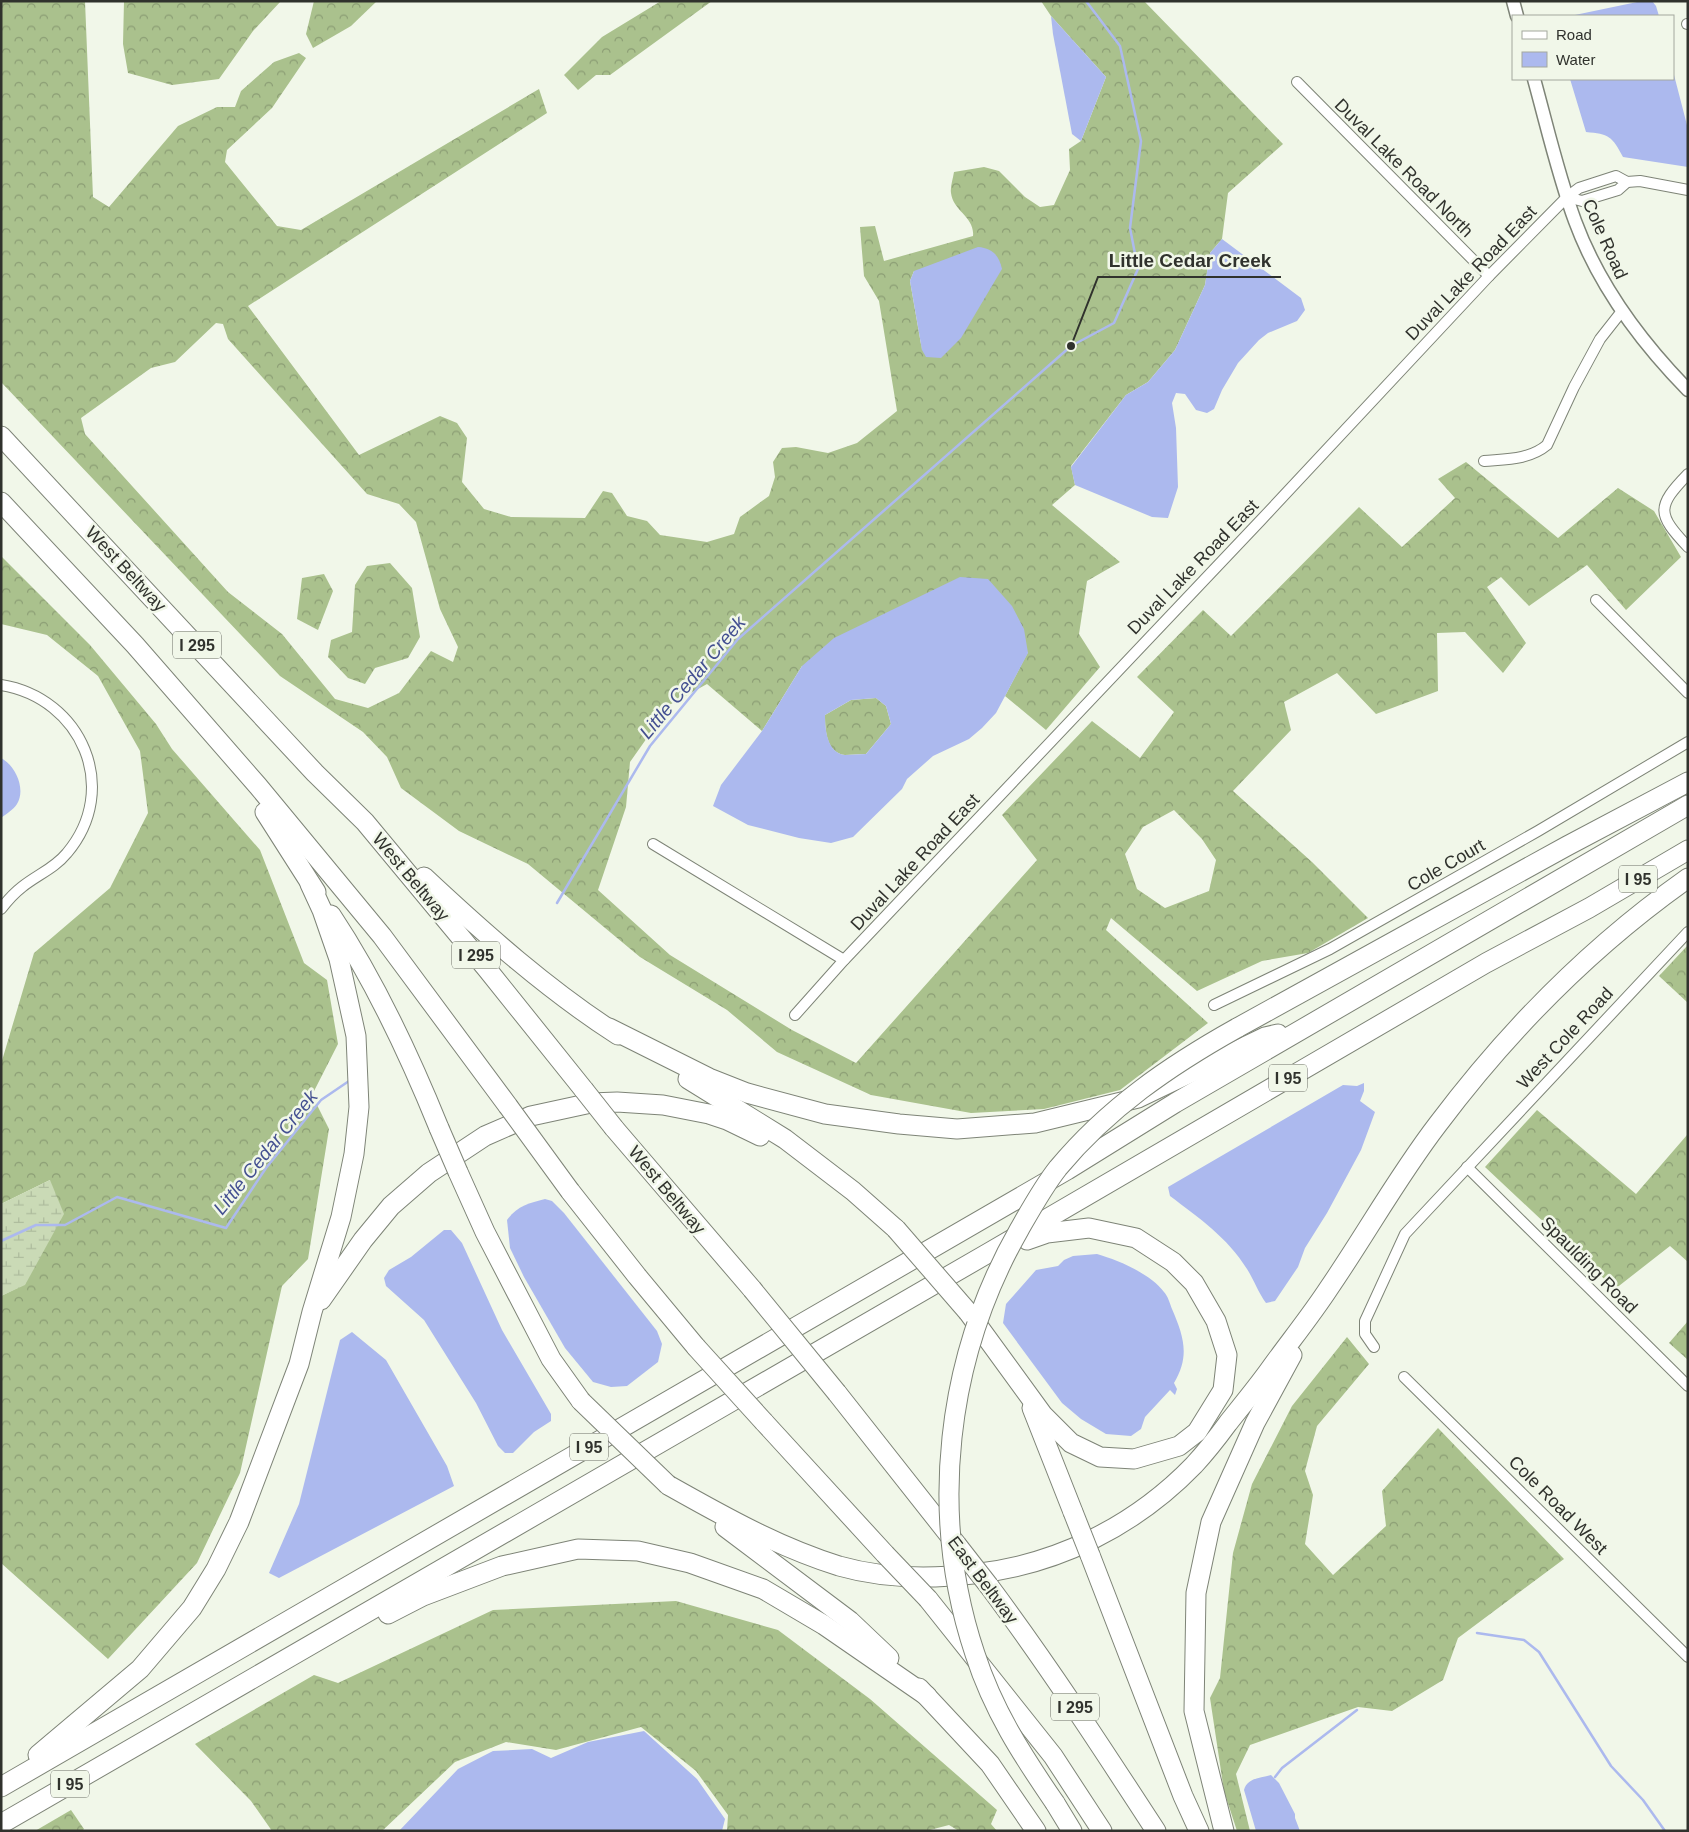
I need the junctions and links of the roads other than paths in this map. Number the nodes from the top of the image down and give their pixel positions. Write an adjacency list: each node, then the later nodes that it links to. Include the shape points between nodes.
1 (1513, 1): 2 (street)
2 (1517, 15)
3 (1534, 80): 9 (street, Cole Road)
4 (1297, 82): 10 (street, Duval Lake Road North)
5 (1603, 181): 6 (street, Duval Lake Road East, via 1616,176); 8 (street); 9 (street, Duval Lake Road East, via 1579,188)
6 (1627, 182): 7 (street, Duval Lake Road East, via 1640,181); 8 (street)
7 (1688, 190)
8 (1606, 194): 9 (street, via 1582,201)
9 (1567, 197): 10 (street, Duval Lake Road East); 11 (street, Cole Road, via 1588,251)
10 (1489, 276): 32 (street, Duval Lake Road East)
11 (1622, 311): 12 (street, Cole Road, via 1659,360); 14 (street, via 1600,339 1546,445 1527,456)
12 (1688, 390)
13 (1, 436): 25 (highway, West Beltway / I 295, via 315,773)
14 (1484, 461)
15 (1688, 474): 17 (street, via 1664,504 1668,523)
16 (1, 502): 19 (highway, I 295)
17 (1688, 547)
18 (1596, 600): 21 (street)
19 (135, 645): 29 (highway, via 266,812); 55 (highway, I 295, bridge, via 258,786 382,936 570,1191 696,1347 928,1599 1053,1756)
20 (1, 685): 30 (street, via 32,694 64,716 84,747 92,784 86,820 67,853 11,896)
21 (1688, 693)
22 (1688, 742): 33 (street, Cole Court, via 1330,949)
23 (1688, 782): 54 (highway, bridge, via 1190,1055 1136,1092 1090,1134 1041,1192 992,1282 972,1339 956,1404 948,1498 960,1600 975,1654 1000,1714 1023,1756)
24 (1688, 805): 36 (highway, I 95)
25 (365, 822): 35 (highway, via 467,916 558,993); 42 (highway, West Beltway / I 295, bridge, via 614,1128)
26 (653, 844): 32 (street)
27 (1688, 850): 39 (highway, I 95, via 1477,968)
28 (1688, 878): 40 (highway, via 1618,932 1569,976 1479,1072 1436,1126)
29 (310, 884): 41 (highway, via 339,959 354,1028 359,1107 354,1154 341,1216); 47 (highway, bridge, via 351,946 382,1004 485,1232 550,1360 581,1401)
30 (1, 909)
31 (1688, 932): 37 (street, West Cole Road)
32 (844, 960): 34 (street, Duval Lake Road East)
33 (1214, 1005)
34 (795, 1015)
35 (609, 1028): 36 (highway, via 709,1078 756,1095 825,1114 957,1129 1035,1123 1138,1098 1265,1036); 38 (highway, via 785,1140)
36 (1301, 1030): 51 (highway, I 95, via 1058,1175)
37 (1467, 1167): 43 (street, via 1405,1234 1365,1321 1365,1334); 45 (street, Spaulding Road)
38 (853, 1191): 41 (highway, via 770,1141 727,1120 683,1108 591,1103 531,1116 485,1136 429,1173 392,1206 363,1240); 46 (highway, bridge, via 896,1229 968,1312)
39 (990, 1252): 46 (highway, via 1048,1233 1089,1228 1136,1238 1173,1262 1194,1283 1216,1321 1227,1355 1223,1390 1197,1432 1179,1446 1134,1459 1100,1456 1070,1443 1043,1415); 50 (highway, I 95)
40 (1327, 1291): 47 (highway, via 1194,1466 1112,1529 1052,1557 966,1575 928,1577 867,1572 840,1566 746,1529); 58 (highway, via 1255,1423 1212,1522 1196,1593 1194,1712)
41 (312, 1312): 51 (highway, via 299,1364 239,1522 192,1608 140,1669)
42 (794, 1341): 56 (highway, East Beltway / I 295, bridge, via 989,1586 1075,1707)
43 (1374, 1348)
44 (1404, 1377): 48 (street, Cole Road West)
45 (1688, 1386)
46 (1024, 1388): 57 (highway, bridge)
47 (668, 1485): 49 (highway, via 850,1621)
48 (1688, 1657)
49 (927, 1696): 50 (highway, via 824,1625 763,1589 690,1563 638,1551 578,1549 502,1566 423,1596 165,1735); 53 (highway, via 990,1764)
50 (147, 1738): 52 (highway, I 95)
51 (1, 1786)
52 (1, 1824)
53 (1036, 1831)
54 (1072, 1831)
55 (1102, 1831)
56 (1156, 1831)
57 (1199, 1831)
58 (1224, 1831)

